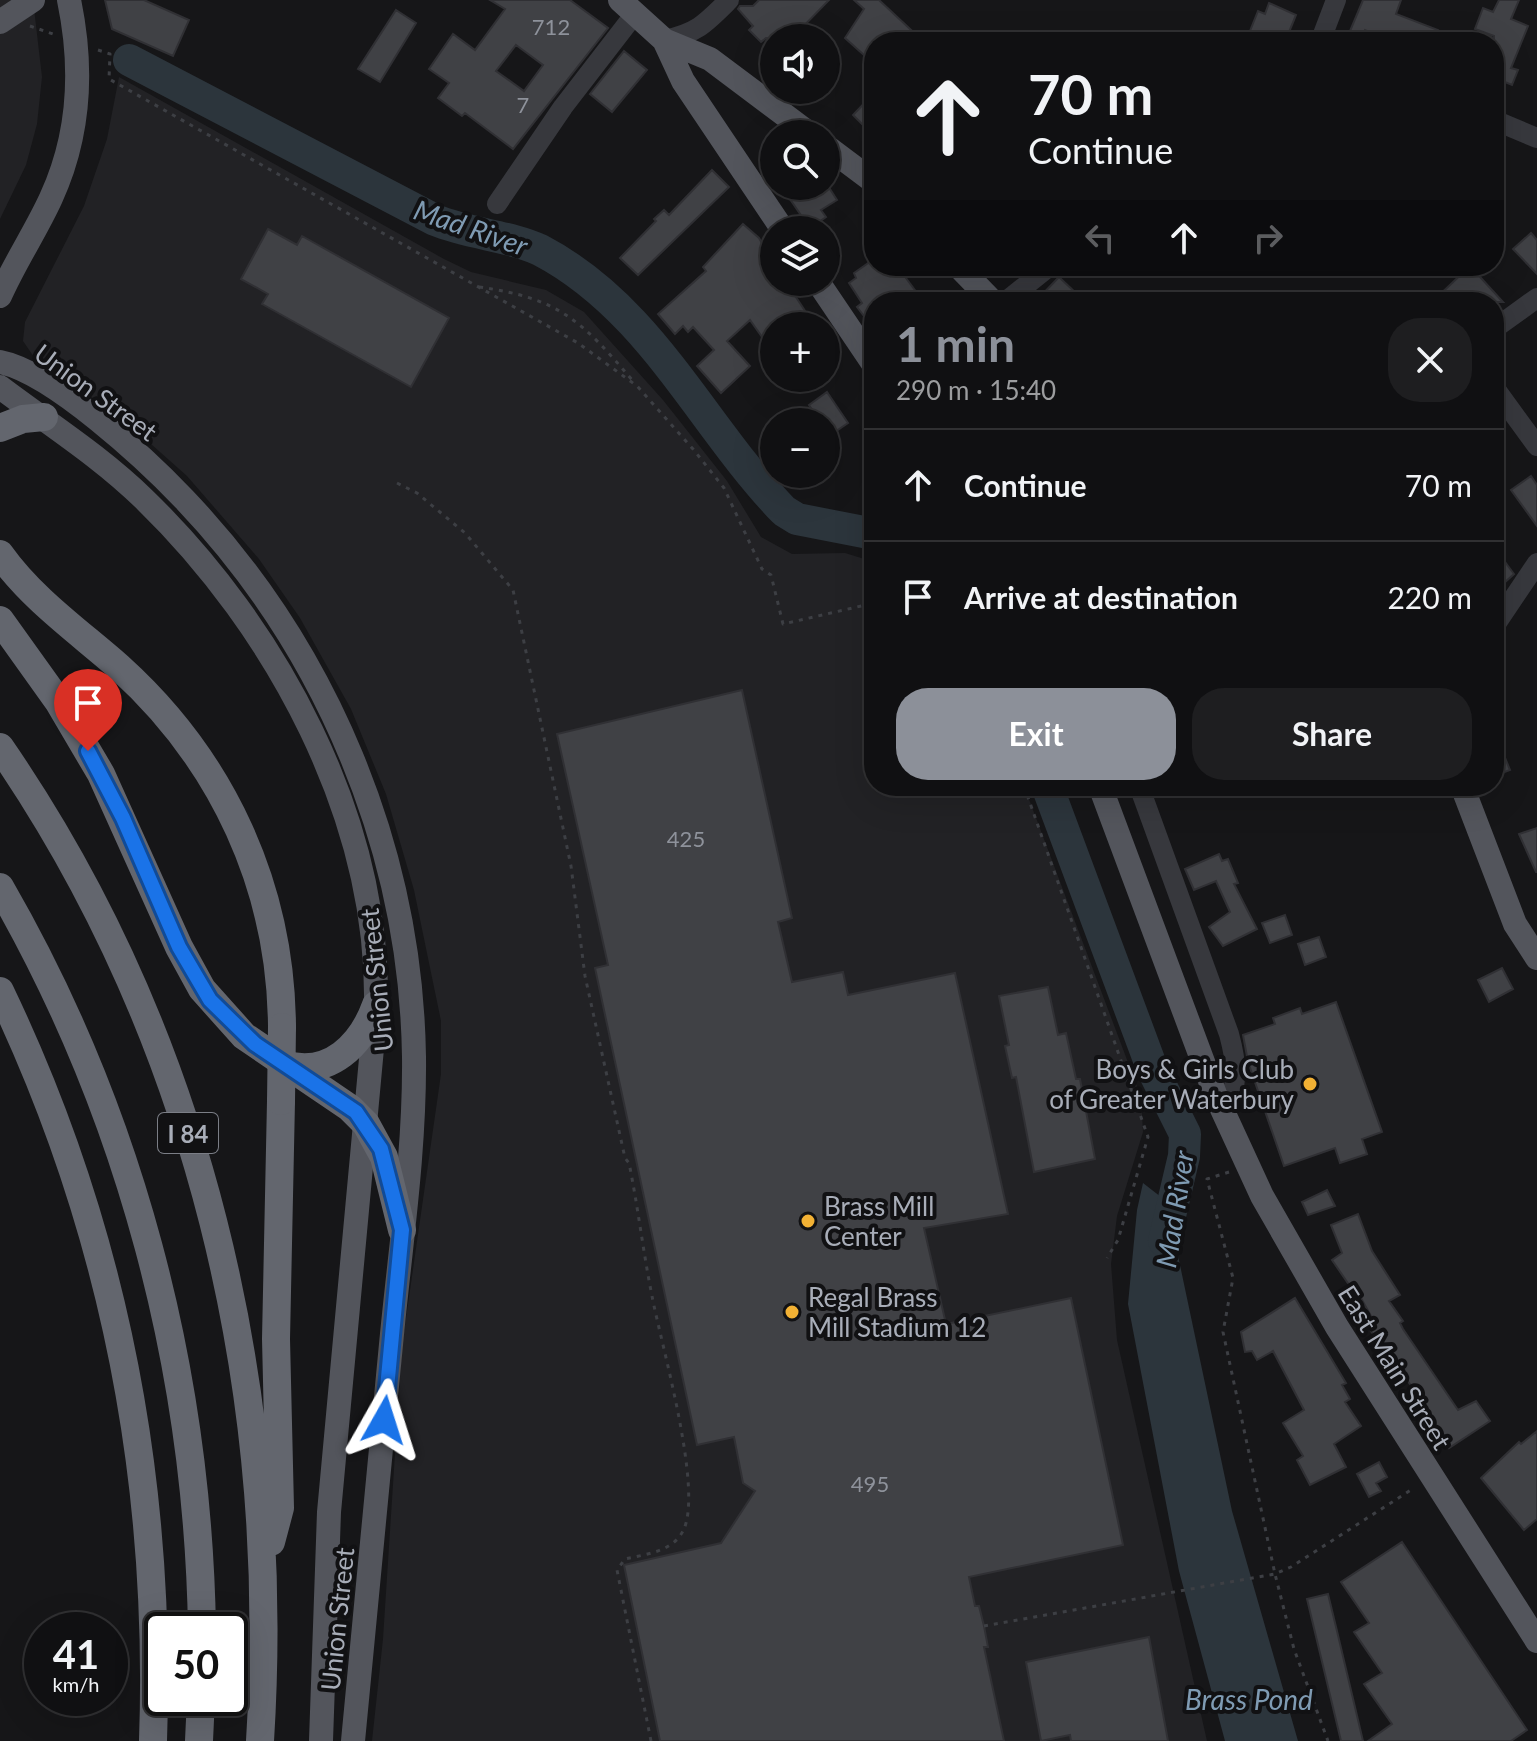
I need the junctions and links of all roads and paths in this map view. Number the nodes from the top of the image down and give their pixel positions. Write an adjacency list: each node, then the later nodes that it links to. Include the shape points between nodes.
1 (33, 0): 6 (main road)
2 (69, 0): 22 (main road, via 78,80 70,140 50,199)
3 (729, 0): 8 (street, via 690,35)
4 (1336, 0): 7 (street)
5 (627, 7): 8 (main road); 15 (street)
6 (0, 22)
7 (1324, 32)
8 (664, 40): 10 (main road, via 710,59); 16 (main road, via 683,81)
9 (110, 54): 19 (path, via 109,79)
10 (791, 120)
11 (1504, 124): 12 (street)
12 (1537, 138)
13 (840, 156): 14 (main road)
14 (864, 174)
15 (497, 204)
16 (774, 216)
17 (968, 276): 20 (main road)
18 (1038, 276): 21 (street)
19 (475, 286): 28 (path, via 578,343); 28 (path, via 531,295 580,322)
20 (983, 292)
21 (1018, 292)
22 (0, 296)
23 (827, 296): 26 (main road)
24 (1537, 298): 25 (street)
25 (1504, 322)
26 (864, 350)
27 (0, 362): 40 (main road, Union Street, via 18,367 62,396 166,481 243,567)
28 (637, 386): 37 (path, via 724,488 762,569 771,575 783,624)
29 (0, 387): 31 (main road, Union Street)
30 (1504, 401): 33 (street)
31 (44, 417): 32 (highway); 41 (main road, Union Street, via 169,524 219,582)
32 (0, 428)
33 (1537, 446)
34 (397, 483): 69 (path, via 465,533 513,590 571,866 585,976 629,1163 683,1441 689,1514 682,1533 667,1549 625,1559 617,1570)
35 (0, 554): 58 (highway, bridge, via 43,602 151,699 189,744 219,789 266,897 278,960 282,1027 276,1339 280,1508)
36 (1537, 563): 38 (street)
37 (864, 605)
38 (1504, 612)
39 (0, 620): 51 (highway, via 58,701 101,774 195,977 234,1026)
40 (300, 653): 41 (main road); 55 (main road, Union Street, via 358,770 401,923 414,1057)
41 (276, 667): 50 (main road, Union Street, via 322,758 349,829 370,913)
42 (0, 747): 58 (highway, I 84, via 113,944 185,1122 238,1332)
43 (1028, 796): 56 (path, via 1148,1137 1118,1240)
44 (1104, 796): 52 (main road, East Main Street)
45 (1143, 796): 52 (street, via 1232,1044 1236,1089)
46 (1466, 796): 48 (main road, via 1515,924)
47 (0, 887): 60 (highway, I 84, via 88,1065 150,1254 187,1429)
48 (1537, 958)
49 (0, 991): 64 (highway, via 73,1166 125,1359 151,1543)
50 (376, 1005): 51 (highway, via 360,1040 333,1060 303,1068); 53 (main road, Union Street)
51 (279, 1062): 53 (highway)
52 (1223, 1113): 54 (main road, East Main Street)
53 (366, 1124): 55 (highway, via 384,1157); 67 (main road, Union Street, via 329,1512)
54 (1248, 1166): 57 (main road, East Main Street, via 1307,1277); 59 (path, via 1207,1179 1233,1278 1223,1332)
55 (402, 1230): 68 (main road, Union Street)
56 (1107, 1258)
57 (1430, 1477): 59 (path); 62 (main road, East Main Street)
58 (264, 1557): 66 (highway, I 84)
59 (1275, 1574): 61 (path); 70 (path, via 1294,1649)
60 (201, 1612)
61 (984, 1626)
62 (1537, 1641)
63 (200, 1716): 65 (highway)
64 (153, 1741)
65 (199, 1741)
66 (260, 1741)
67 (321, 1741)
68 (353, 1741)
69 (651, 1741)
70 (1328, 1741)

